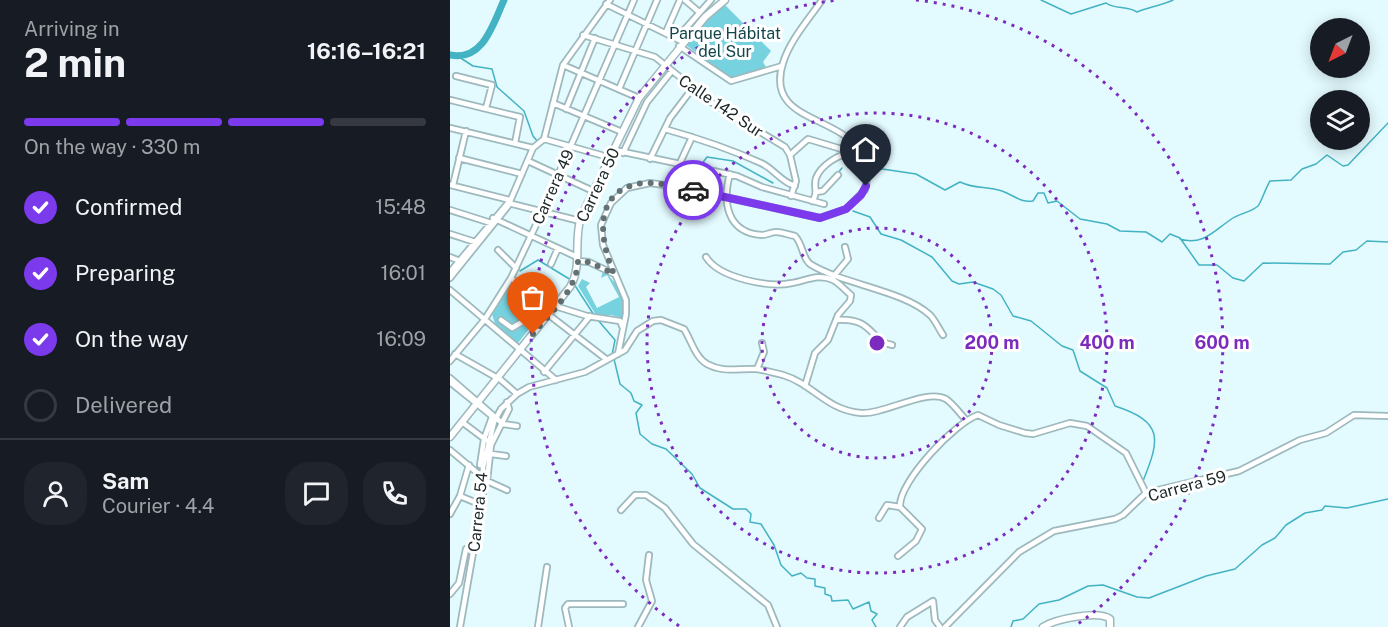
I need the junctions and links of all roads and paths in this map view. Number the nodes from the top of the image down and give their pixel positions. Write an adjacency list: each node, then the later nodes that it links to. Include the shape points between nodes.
1 (634, 0): 12 (street, Carrera 49)
2 (657, 0): 13 (street)
3 (680, 0): 14 (street)
4 (687, 0): 11 (street)
5 (711, 0): 11 (street, Carrera 50)
6 (718, 0): 10 (street)
7 (725, 0): 10 (main road, Carrera 50)
8 (822, 0): 22 (street)
9 (608, 2): 12 (street); 15 (street)
10 (714, 8): 17 (main road, Carrera 50)
11 (699, 12): 17 (street, Carrera 50)
12 (627, 14): 13 (street); 18 (street, Carrera 49)
13 (648, 23): 14 (street); 19 (street)
14 (666, 32): 17 (street)
15 (583, 35): 16 (street, Calle 142 Sur); 20 (street)
16 (595, 39): 18 (street, Calle 142 Sur); 24 (street)
17 (680, 42): 21 (main road, Carrera 50); 22 (street, via 733,82)
18 (614, 44): 19 (street, Calle 142 Sur); 26 (street, Carrera 49)
19 (635, 51): 21 (street, Calle 142 Sur, via 655,57); 27 (street)
20 (563, 65): 24 (street); 31 (street)
21 (664, 65): 23 (street, Calle 142 Sur); 29 (main road, Carrera 50)
22 (782, 66): 47 (street, via 782,87 797,111 843,132)
23 (671, 72): 28 (street, Calle 142 Sur); 45 (street, Carrera 50, via 647,102)
24 (581, 73): 26 (street); 33 (street)
25 (456, 76): 32 (street, via 492,85)
26 (598, 81): 27 (street); 34 (street, Carrera 49)
27 (619, 89): 29 (street)
28 (692, 89): 36 (street); 49 (street, Calle 142 Sur, via 785,147)
29 (639, 98): 38 (main road, Carrera 50)
30 (450, 100): 32 (street)
31 (553, 103): 33 (street); 40 (street)
32 (486, 108): 41 (street, via 520,117)
33 (566, 109): 34 (street)
34 (583, 116): 38 (street); 42 (street, Carrera 49)
35 (450, 128): 37 (street)
36 (665, 129): 39 (street); 51 (street)
37 (465, 131): 41 (street); 50 (street)
38 (622, 132): 44 (main road, Carrera 50)
39 (692, 137): 53 (street); 59 (street, via 761,163)
40 (544, 139): 42 (street); 43 (street)
41 (514, 143): 43 (street)
42 (570, 147): 48 (street); 56 (street, Carrera 49)
43 (533, 148): 52 (street)
44 (614, 150): 45 (street); 60 (main road, Carrera 50)
45 (623, 153): 51 (street)
46 (855, 153): 47 (street); 49 (street, via 808,139); 61 (street, via 839,156 818,175)
47 (862, 153): 62 (street, via 865,190 846,209 825,218)
48 (601, 154)
49 (790, 155): 59 (street)
50 (459, 158): 54 (street); 58 (street)
51 (650, 159): 53 (street)
52 (528, 161): 54 (street); 56 (street)
53 (679, 165): 55 (street)
54 (522, 174): 64 (street)
55 (729, 174): 62 (street); 63 (street)
56 (558, 175): 60 (street); 68 (street, Carrera 49)
57 (838, 175): 61 (street)
58 (451, 185): 64 (street)
59 (795, 186): 63 (street)
60 (593, 191): 70 (main road, Carrera 50)
61 (816, 192): 65 (street)
62 (724, 196): 84 (street, via 650,183 627,188 613,200 601,225); 85 (street, via 729,213 744,230 795,236 807,262)
63 (791, 196): 65 (street)
64 (509, 201): 68 (street); 69 (street)
65 (812, 201): 66 (street)
66 (824, 204)
67 (450, 210): 69 (street)
68 (542, 212): 70 (street); 72 (street, Carrera 49)
69 (493, 221): 72 (street); 73 (street)
70 (580, 221): 79 (main road, Carrera 50)
71 (450, 234): 73 (street)
72 (530, 237): 75 (street); 82 (street, Carrera 49)
73 (476, 242): 80 (street)
74 (845, 247): 85 (street, via 848,259)
75 (558, 248): 79 (street); 81 (street)
76 (498, 250): 82 (street)
77 (450, 257): 80 (street)
78 (706, 257): 85 (street, via 716,269 748,280 788,284)
79 (578, 259): 84 (street); 90 (main road, Carrera 50, via 572,283)
80 (461, 261): 83 (street); 86 (street)
81 (551, 264)
82 (516, 268): 87 (street, Carrera 49)
83 (450, 272)
84 (614, 274): 95 (street, via 626,300)
85 (833, 277): 94 (street, via 851,296); 97 (street, via 914,306 930,315)
86 (450, 278)
87 (511, 278): 90 (street); 92 (street, Carrera 49)
88 (450, 290): 92 (street)
89 (521, 295): 93 (street, via 531,304 531,323 522,322 512,328)
90 (552, 311): 91 (street); 96 (street); 100 (main road, Carrera 50)
91 (592, 316): 95 (street, via 620,321); 96 (street)
92 (485, 319): 100 (street); 101 (street, Carrera 49)
93 (501, 320)
94 (836, 320): 99 (street, via 854,320); 109 (street, via 828,340 815,352)
95 (622, 327): 102 (street)
96 (574, 334): 102 (street); 105 (street)
97 (943, 335)
98 (762, 343): 104 (street, via 765,352)
99 (892, 345)
100 (521, 348): 105 (street); 106 (main road, Carrera 50)
101 (455, 354): 103 (street, Carrera 49); 106 (street)
102 (612, 356): 104 (street, Carrera 54, via 625,350 637,331 661,320 684,329 698,356 708,365 725,371); 108 (street, Carrera 54, via 585,372)
103 (450, 361)
104 (758, 369): 109 (street)
105 (543, 370): 108 (street)
106 (496, 379): 110 (street); 112 (main road, Carrera 50)
107 (450, 380): 112 (street)
108 (555, 380): 110 (street, Carrera 54)
109 (805, 386): 115 (street, via 828,404 859,412 878,412 939,397 950,402)
110 (517, 394): 111 (street, Carrera 54)
111 (507, 402): 114 (street, Carrera 54); 117 (street, Carrera 54, via 509,409)
112 (478, 403): 114 (street); 116 (main road, Carrera 50)
113 (1388, 416): 128 (street, Carrera 59, via 1354,415 1326,433 1300,440 1239,471)
114 (494, 417): 117 (street); 120 (street, Carrera 54)
115 (965, 418): 128 (street, via 978,415 1033,434 1070,423 1087,426 1126,453); 131 (street, via 924,462 905,489)
116 (462, 422): 119 (main road, Carrera 50); 120 (street)
117 (501, 422): 118 (street); 120 (street, Carrera 54)
118 (518, 426)
119 (450, 437)
120 (488, 440): 122 (street, Carrera 54); 125 (street, Carrera 54); 126 (street, Carrera 54)
121 (450, 450): 124 (street)
122 (491, 454): 123 (street); 126 (street, Carrera 54)
123 (506, 456)
124 (469, 465): 125 (street); 129 (street)
125 (479, 474): 126 (street)
126 (485, 480): 127 (street); 135 (street, Carrera 54)
127 (507, 490)
128 (1146, 493): 147 (street, Carrera 59, via 1123,515 1054,531 1019,552)
129 (460, 496): 130 (street); 133 (street)
130 (479, 504)
131 (900, 507): 134 (street, via 887,505); 137 (street, via 922,529 916,541)
132 (621, 510): 145 (street, via 635,495 646,495 665,508 693,544 768,605)
133 (450, 514)
134 (879, 518)
135 (476, 544): 139 (street, via 466,549 459,583); 141 (street, Carrera 54)
136 (649, 555): 144 (street, via 646,580 651,601)
137 (898, 556)
138 (547, 567): 142 (street)
139 (450, 594)
140 (623, 604): 143 (street, via 568,604)
141 (459, 627)
142 (538, 627)
143 (569, 627)
144 (638, 627)
145 (777, 627)
146 (900, 627): 147 (street, via 930,601 935,603 934,616)
147 (942, 627)
148 (1043, 627): 149 (main road, via 1054,621 1102,614 1110,619)
149 (1110, 627)

